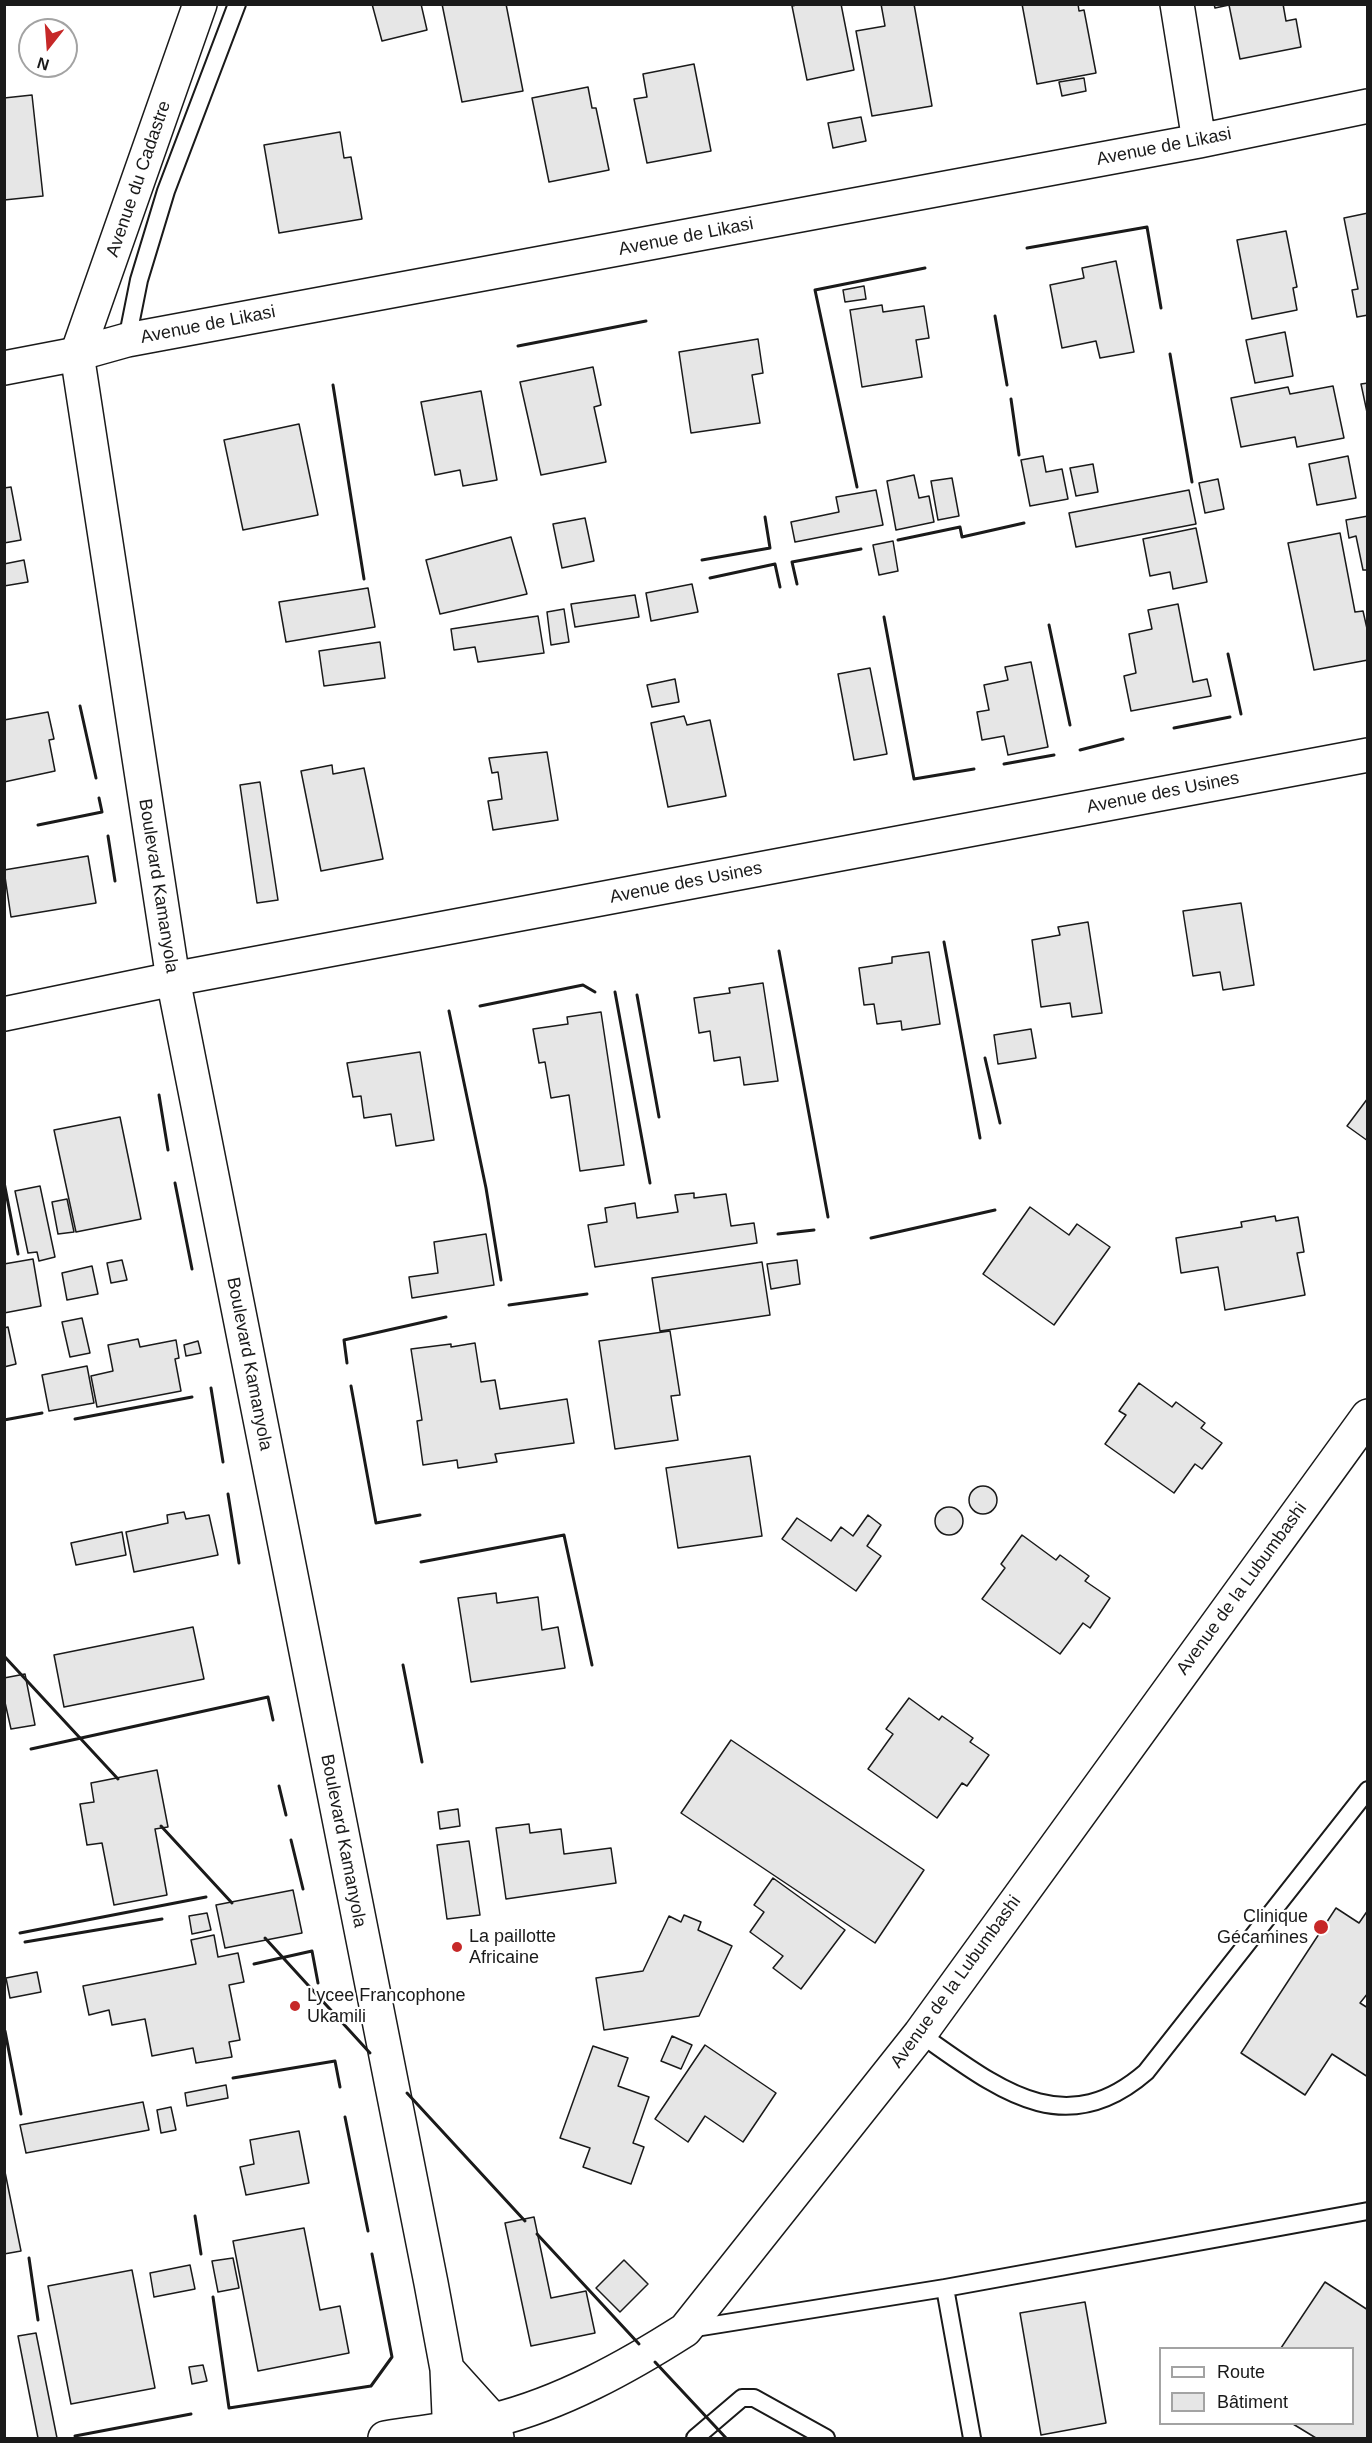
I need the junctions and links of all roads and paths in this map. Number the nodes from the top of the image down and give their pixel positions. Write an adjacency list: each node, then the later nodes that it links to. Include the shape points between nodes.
1 (200, 4): 7 (street, Avenue du Cadastre)
2 (237, 4): 6 (lane, via 166,191 139,280)
3 (1176, 4): 5 (street)
4 (1368, 106): 5 (street, Avenue de Likasi)
5 (1199, 141): 6 (street, Avenue de Likasi)
6 (128, 340): 7 (street, Avenue de Likasi)
7 (77, 354): 8 (street, Avenue de Likasi); 10 (street, Boulevard Kamanyola)
8 (4, 368)
9 (1368, 755): 10 (street, Avenue des Usines)
10 (172, 979): 11 (street, Avenue des Usines); 18 (street, Boulevard Kamanyola)
11 (4, 1014)
12 (1368, 1416): 14 (street, Avenue de la Lubumbashi)
13 (1368, 1790): 14 (lane, via 1146,2072 1110,2098 1078,2106 1051,2106 996,2086)
14 (920, 2034): 17 (street, Avenue de la Lubumbashi)
15 (1368, 2211): 16 (lane)
16 (945, 2289): 17 (lane); 24 (lane)
17 (685, 2330): 19 (street, Avenue de la Lubumbashi, via 601,2379)
18 (447, 2369): 19 (street); 20 (street, Boulevard Kamanyola)
19 (495, 2429): 20 (street, Avenue de la Lubumbashi)
20 (449, 2433): 21 (street, Avenue de la Lubumbashi)
21 (385, 2439)
22 (695, 2439): 23 (lane, via 742,2398 754,2398)
23 (826, 2439)
24 (972, 2439)

